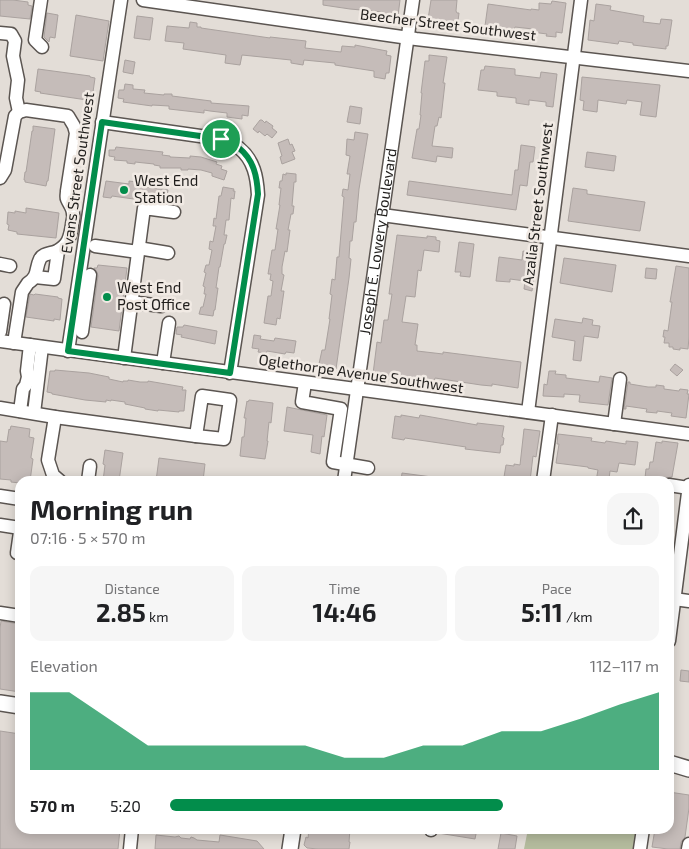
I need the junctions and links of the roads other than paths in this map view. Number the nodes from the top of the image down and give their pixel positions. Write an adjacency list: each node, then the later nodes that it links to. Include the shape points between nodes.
1 (41, 0): 8 (street, via 35,40)
2 (120, 0): 12 (street, Evans Street Southwest)
3 (143, 0): 7 (street, Beecher Street Southwest)
4 (412, 0): 7 (street, Joseph E. Lowery Boulevard)
5 (580, 0): 9 (street, Azalia Street Southwest)
6 (0, 33): 11 (street, via 11,34 15,41 13,56)
7 (407, 37): 9 (street, Beecher Street Southwest); 15 (street, Joseph E. Lowery Boulevard)
8 (42, 47)
9 (573, 57): 10 (street, Beecher Street Southwest); 16 (street, Azalia Street Southwest)
10 (689, 71)
11 (19, 112): 13 (street, via 14,116 5,170); 19 (street, via 26,110 68,116 76,133 67,191 74,214 70,238)
12 (102, 122): 29 (street, Evans Street Southwest); 36 (street, via 221,139 239,148 252,165 258,194)
13 (0, 178)
14 (174, 212): 18 (street, via 144,208)
15 (382, 215): 16 (street); 39 (street, Joseph E. Lowery Boulevard)
16 (550, 238): 21 (street); 42 (street, Azalia Street Southwest)
17 (95, 246): 18 (street)
18 (138, 250): 20 (street); 24 (street)
19 (58, 251): 23 (street, via 41,257); 23 (street, via 54,279)
20 (168, 253)
21 (689, 256)
22 (90, 275): 29 (street)
23 (35, 277): 31 (street, via 22,292)
24 (131, 302): 26 (street); 34 (street)
25 (4, 304): 28 (street)
26 (161, 306)
27 (168, 323): 35 (street)
28 (0, 332)
29 (77, 332): 33 (street, Evans Street Southwest)
30 (0, 341): 31 (street, Oglethorpe Avenue Southwest)
31 (14, 343): 32 (street, Oglethorpe Avenue Southwest)
32 (36, 346): 33 (street, Oglethorpe Avenue Southwest); 41 (street, via 28,371 19,379 23,389); 43 (street)
33 (68, 351): 34 (street, Oglethorpe Avenue Southwest)
34 (124, 358): 35 (street, Oglethorpe Avenue Southwest)
35 (163, 364): 36 (street, Oglethorpe Avenue Southwest)
36 (230, 373): 38 (street, Oglethorpe Avenue Southwest)
37 (620, 379): 46 (street)
38 (305, 383): 39 (street, Oglethorpe Avenue Southwest); 49 (street, via 302,402 341,410 333,462)
39 (357, 390): 42 (street, Oglethorpe Avenue Southwest); 49 (street, Joseph E. Lowery Boulevard)
40 (0, 408): 41 (street)
41 (20, 411): 43 (street)
42 (528, 412): 44 (street, Oglethorpe Avenue Southwest)
43 (34, 413): 45 (street)
44 (552, 415): 46 (street, Oglethorpe Avenue Southwest); 55 (street)
45 (56, 417): 48 (street); 52 (street, via 48,460)
46 (614, 424): 47 (street, Oglethorpe Avenue Southwest)
47 (689, 434)
48 (196, 436)
49 (347, 464): 51 (street); 54 (street, Joseph E. Lowery Boulevard)
50 (90, 466): 53 (street)
51 (368, 468)
52 (54, 476)
53 (89, 476)
54 (345, 476)
55 (545, 476)
56 (674, 486): 57 (street)
57 (689, 487): 62 (street)
58 (0, 496): 59 (street)
59 (15, 498)
60 (0, 525): 61 (street)
61 (15, 527)
62 (674, 599): 63 (street)
63 (689, 601)
64 (0, 613): 65 (street)
65 (15, 615)
66 (0, 702): 67 (main road)
67 (15, 705)
68 (674, 765): 69 (main road)
69 (689, 769)
70 (132, 834): 74 (street)
71 (292, 834): 75 (main road)
72 (642, 834): 76 (street)
73 (689, 844): 77 (street)
74 (130, 849)
75 (290, 849)
76 (640, 849)
77 (688, 849)

